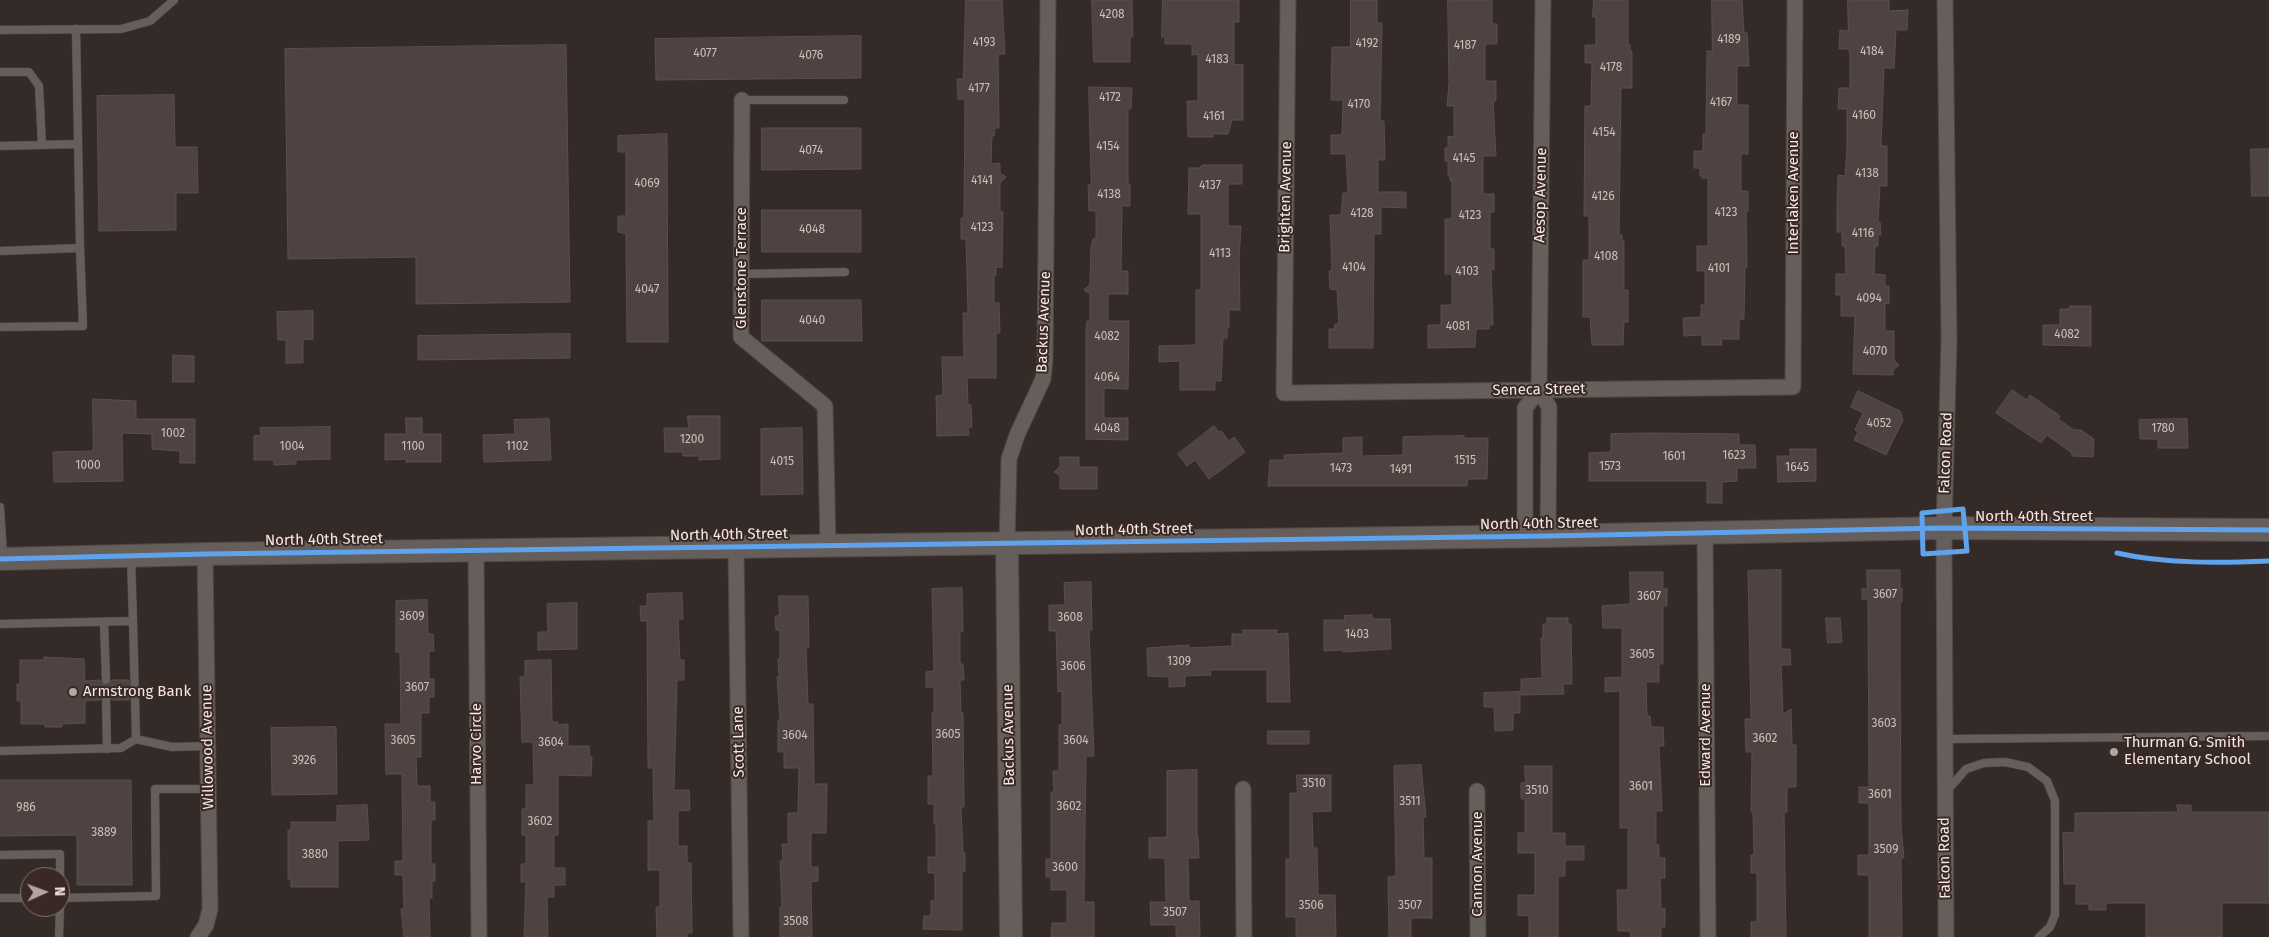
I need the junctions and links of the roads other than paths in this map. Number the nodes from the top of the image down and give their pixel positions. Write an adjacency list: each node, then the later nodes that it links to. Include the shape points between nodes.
1 (174, 0): 7 (lane, via 150,21 137,26)
2 (1048, 0): 29 (street, Backus Avenue, via 1045,360 1043,380 1009,459)
3 (1288, 0): 22 (street, Brighten Avenue)
4 (1543, 0): 21 (street, Aesop Avenue)
5 (1795, 0): 20 (street, Interlaken Avenue)
6 (1945, 0): 24 (street, Falcon Road, via 1949,340)
7 (76, 29): 8 (lane); 12 (lane)
8 (0, 30)
9 (0, 72): 13 (lane, via 29,72 39,86)
10 (742, 100): 11 (lane); 18 (street, Glenstone Terrace)
11 (844, 100)
12 (77, 144): 13 (lane); 15 (lane)
13 (42, 145): 14 (lane)
14 (0, 146)
15 (80, 248): 16 (lane); 19 (lane, via 83,326)
16 (0, 251)
17 (844, 272): 18 (lane)
18 (742, 274): 30 (street, Glenstone Terrace, via 741,338 825,406)
19 (0, 327)
20 (1793, 387): 21 (street, Seneca Street)
21 (1539, 390): 22 (street, Seneca Street); 27 (street, Aesop Avenue, via 1549,406); 28 (street, via 1526,408)
22 (1284, 393)
23 (0, 507): 35 (lane)
24 (1944, 528): 25 (street, North 40th Street); 26 (street, North 40th Street); 43 (street, Falcon Road)
25 (2269, 530)
26 (1705, 533): 27 (street, North 40th Street); 65 (street, Edward Avenue)
27 (1548, 536): 28 (street, North 40th Street)
28 (1525, 537): 29 (street, North 40th Street)
29 (1007, 544): 30 (street, North 40th Street); 62 (street, Backus Avenue)
30 (828, 546): 31 (street, North 40th Street)
31 (736, 547): 32 (street, North 40th Street); 61 (street, Scott Lane)
32 (476, 550): 33 (street, North 40th Street); 60 (street, Harvo Circle)
33 (205, 554): 34 (street, North 40th Street); 44 (street, Willowood Avenue)
34 (131, 556): 35 (street, North 40th Street); 36 (lane)
35 (1, 559)
36 (133, 621): 37 (lane); 42 (lane)
37 (104, 622): 38 (lane); 39 (lane)
38 (0, 624)
39 (106, 680)
40 (106, 700): 45 (lane)
41 (2269, 736): 43 (lane)
42 (136, 739): 44 (lane, via 172,747); 45 (lane, via 121,748)
43 (1946, 739): 50 (street, Falcon Road)
44 (207, 746): 47 (street, Willowood Avenue)
45 (107, 749): 46 (lane)
46 (0, 751)
47 (208, 789): 55 (lane, via 155,789 156,896); 59 (street, Willowood Avenue, via 210,909 206,925)
48 (1243, 789): 63 (street)
49 (1477, 792): 64 (street, Cannon Avenue)
50 (1944, 794): 57 (street, Falcon Road); 66 (lane, via 1966,769 1984,763 2028,766 2047,781 2055,801 2055,915 2050,927)
51 (0, 856): 52 (lane, via 60,854)
52 (60, 867)
53 (0, 898): 54 (lane)
54 (20, 898)
55 (70, 898)
56 (60, 917): 58 (lane)
57 (1949, 934)
58 (59, 937)
59 (198, 937)
60 (479, 937)
61 (741, 937)
62 (1011, 937)
63 (1244, 937)
64 (1478, 937)
65 (1708, 937)
66 (2039, 937)

